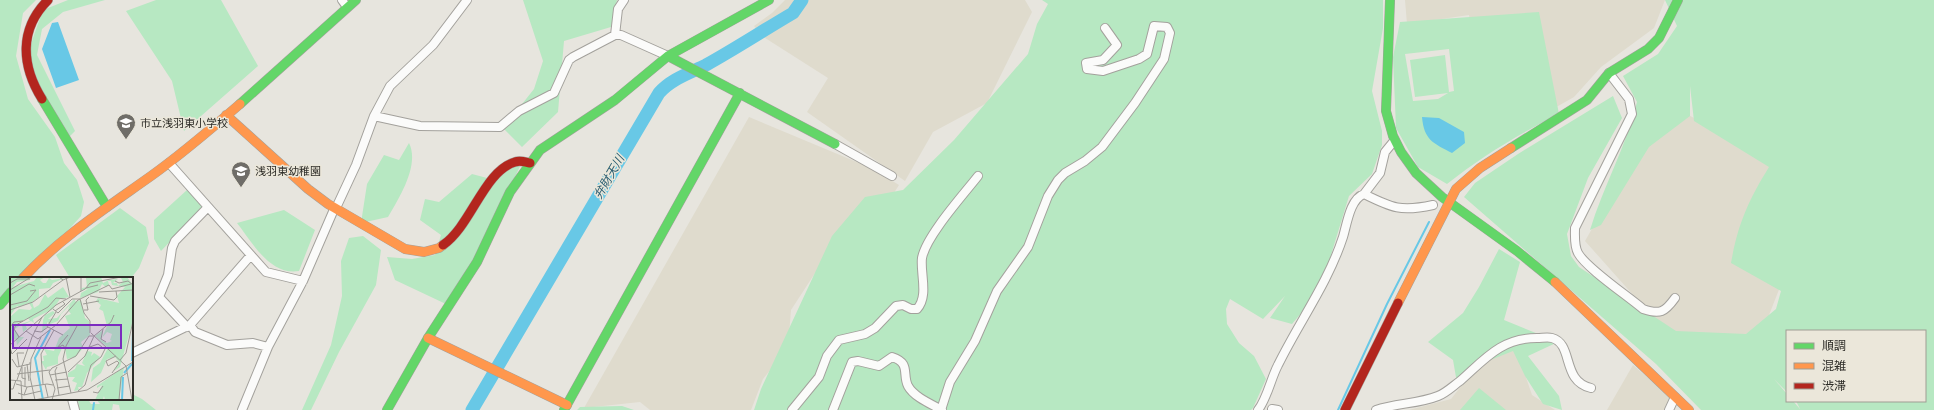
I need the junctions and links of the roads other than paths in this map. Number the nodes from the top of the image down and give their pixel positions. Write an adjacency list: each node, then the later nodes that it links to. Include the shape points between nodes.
1 (48, 0): 25 (street, via 37,11 27,33 25,44 28,71 37,91)
2 (356, 0): 8 (street)
3 (467, 0): 15 (street, via 433,45 390,86)
4 (624, 0): 10 (street, via 618,9)
5 (769, 0): 11 (street)
6 (1390, 0): 16 (street, via 1386,105)
7 (1678, 0): 12 (street, via 1659,38 1648,49)
8 (345, 4): 14 (street)
9 (1105, 28): 47 (street, via 1117,45 1103,60 1086,63 1086,69 1102,71 1147,54 1154,26 1167,27 1170,33 1164,59 1102,146 1058,180 1048,196 1028,247 997,291 975,341 954,375)
10 (615, 35): 11 (street, via 621,35); 15 (street, via 569,60 554,93 519,111 500,126 420,126)
11 (668, 56): 13 (street); 19 (street, via 615,100 540,150)
12 (1609, 73): 23 (street, via 1586,100 1480,168 1456,189); 32 (street, via 1629,99 1632,114 1576,228 1577,252 1585,262 1643,309 1661,312)
13 (740, 93): 17 (street); 41 (street)
14 (226, 115): 18 (street); 27 (street, via 308,189)
15 (374, 116): 27 (street, via 356,165)
16 (1394, 141): 22 (street, via 1385,152 1380,173); 23 (street, via 1417,174)
17 (835, 144): 20 (street)
18 (169, 163): 25 (street); 26 (street)
19 (530, 163): 27 (street, via 517,161 503,168 480,195 455,237 433,250 416,252 405,249); 35 (street, via 510,192 477,262)
20 (892, 176)
21 (978, 176): 45 (street, via 942,221 922,257 921,305 911,310 903,305 896,306 866,334 839,340 827,356 820,377)
22 (1364, 194): 24 (street, via 1402,209); 48 (street, via 1354,202 1331,268 1294,332)
23 (1448, 201): 39 (street, via 1530,261 1564,290); 49 (street)
24 (1433, 205)
25 (107, 208): 29 (street, via 47,254)
26 (208, 208): 28 (street); 34 (street, via 172,248 168,274 159,297)
27 (335, 208): 30 (street)
28 (251, 255): 30 (street, via 266,272); 34 (street)
29 (24, 277)
30 (303, 281): 36 (street)
31 (10, 293): 33 (street)
32 (1675, 298)
33 (0, 305)
34 (188, 326): 36 (street, via 195,332 227,345 252,343); 37 (street)
35 (428, 338): 41 (street); 44 (street)
36 (268, 347): 43 (street)
37 (133, 353)
38 (1591, 388): 50 (street, via 1576,381 1564,350 1553,338 1528,338 1502,345 1449,390 1438,396)
39 (1675, 397): 51 (street); 52 (street)
40 (72, 400): 42 (street)
41 (566, 407)
42 (75, 410)
43 (242, 410)
44 (387, 410)
45 (792, 410)
46 (833, 410): 47 (street, via 852,362 879,366 892,357 903,363 907,385 917,395)
47 (942, 410)
48 (1258, 410)
49 (1345, 410)
50 (1376, 410)
51 (1669, 410)
52 (1689, 410)

